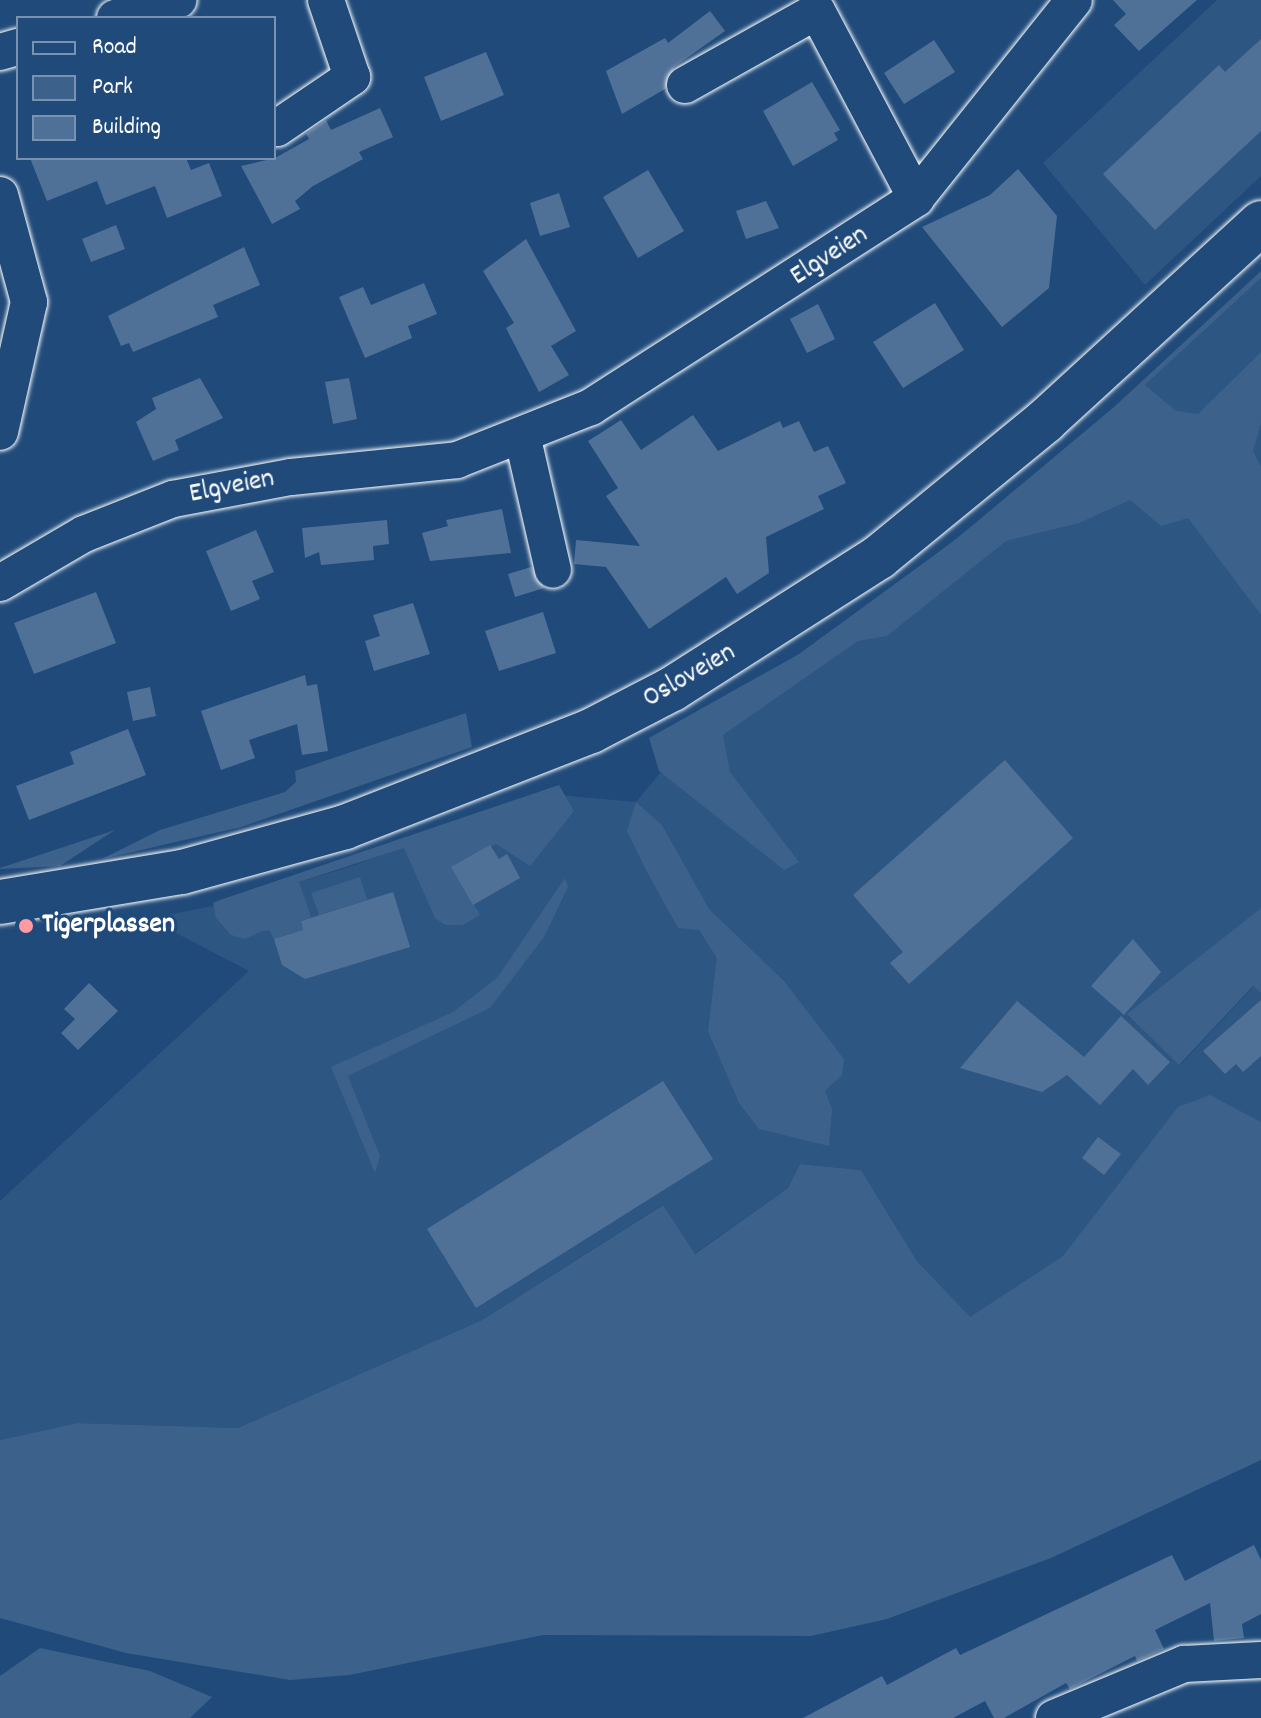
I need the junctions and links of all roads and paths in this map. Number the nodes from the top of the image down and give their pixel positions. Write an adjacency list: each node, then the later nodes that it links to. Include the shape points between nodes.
1 (178, 0): 4 (street)
2 (326, 0): 6 (street, via 352,77)
3 (1074, 0): 8 (street, Elgveien)
4 (122, 16)
5 (685, 85): 8 (street, via 817,11)
6 (277, 128)
7 (0, 195): 10 (street, via 29,302)
8 (916, 198): 11 (street, Elgveien, via 604,400)
9 (1261, 223): 14 (main road, Osloveien, via 1045,421 879,557 672,689 591,731 331,831 182,872)
10 (0, 432)
11 (523, 439): 12 (street); 13 (street, Elgveien, via 457,460 291,477 173,499 96,529)
12 (553, 570)
13 (1, 577)
14 (0, 902)
15 (1261, 1660): 16 (street, via 1184,1664)
16 (1054, 1718)

